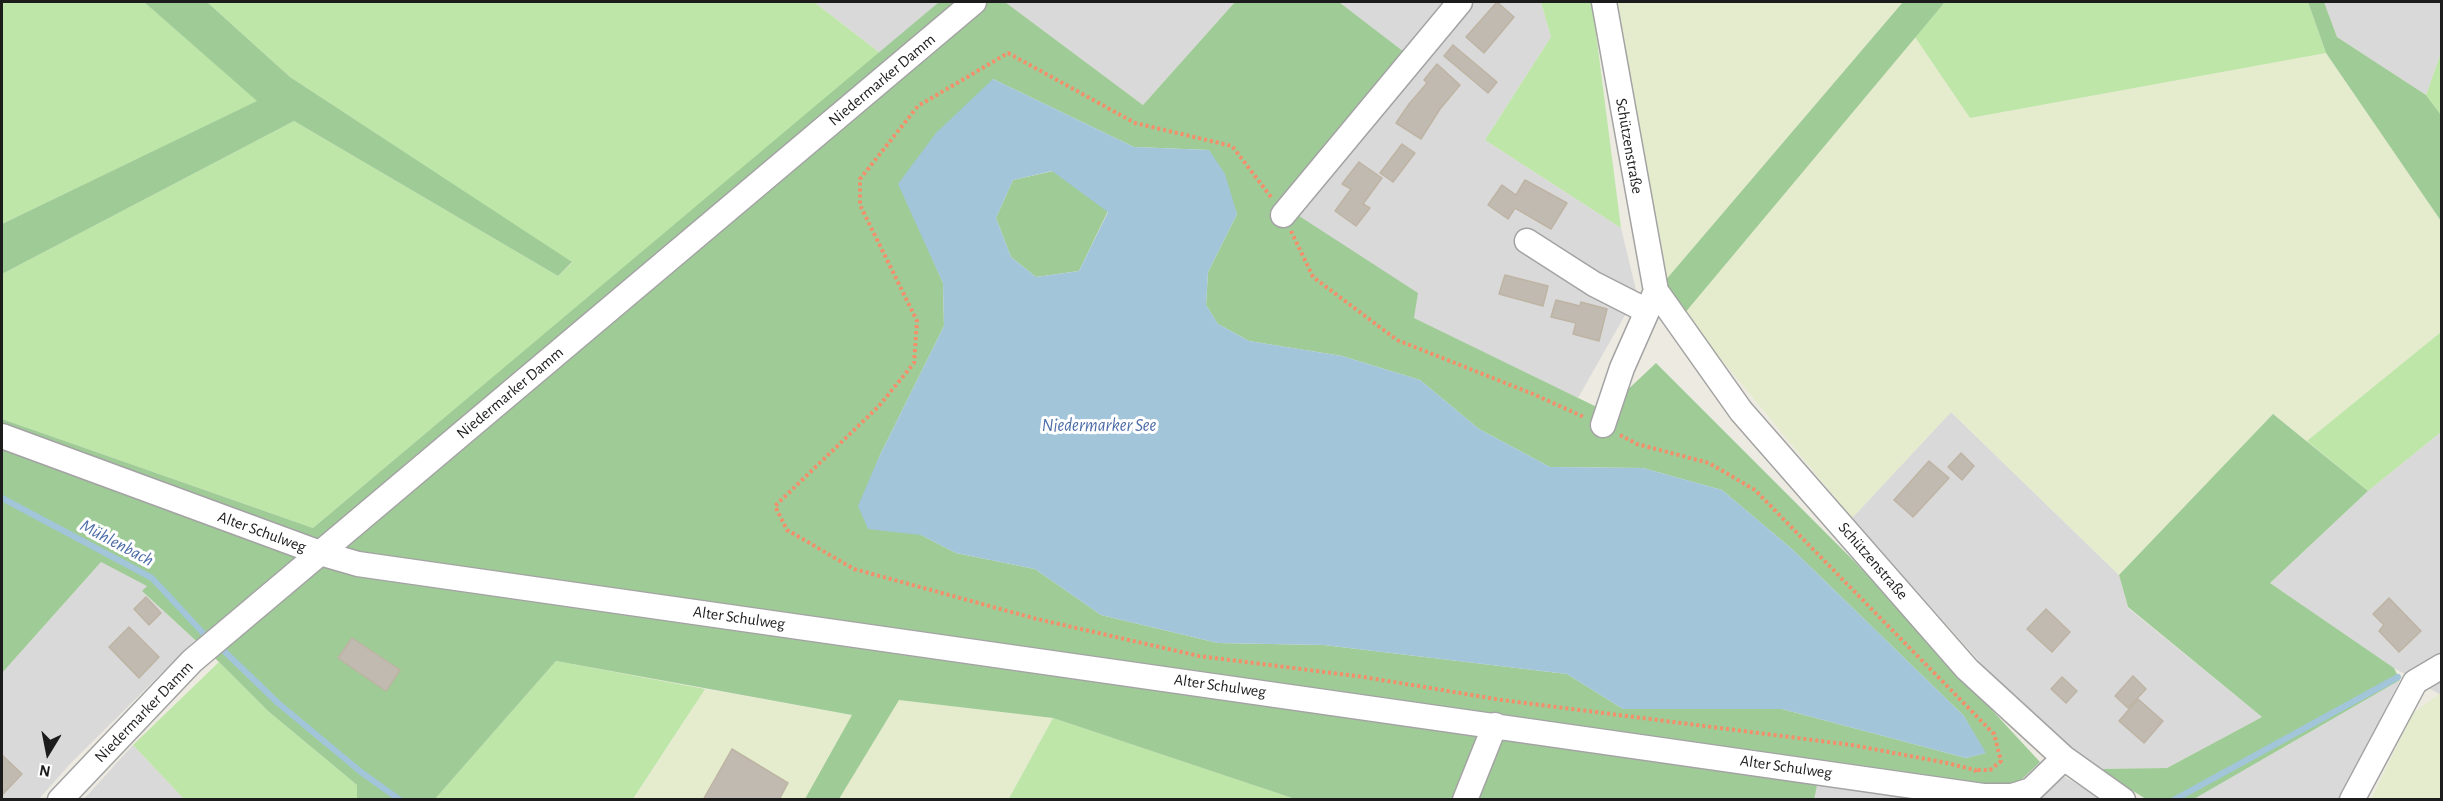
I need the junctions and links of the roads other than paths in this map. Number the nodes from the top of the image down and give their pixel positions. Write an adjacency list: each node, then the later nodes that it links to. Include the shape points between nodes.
1 (974, 2): 9 (street, Niedermarker Damm)
2 (1460, 2): 4 (street)
3 (1604, 2): 6 (street, Schützenstraße)
4 (1283, 215)
5 (1527, 241): 6 (street, via 1594,284)
6 (1651, 301): 7 (street); 12 (street, Schützenstraße, via 1741,411 1967,669)
7 (1603, 425)
8 (2, 436): 9 (street, Alter Schulweg)
9 (320, 553): 11 (street, Alter Schulweg, via 358,564); 13 (street, Niedermarker Damm, via 192,661)
10 (2442, 666): 16 (street, via 2415,682)
11 (1495, 725): 12 (street, Alter Schulweg, via 1983,796 2012,796 2031,790); 14 (street)
12 (2064, 758): 15 (street, Schützenstraße)
13 (60, 800)
14 (1464, 800)
15 (2123, 800)
16 (2352, 800)

